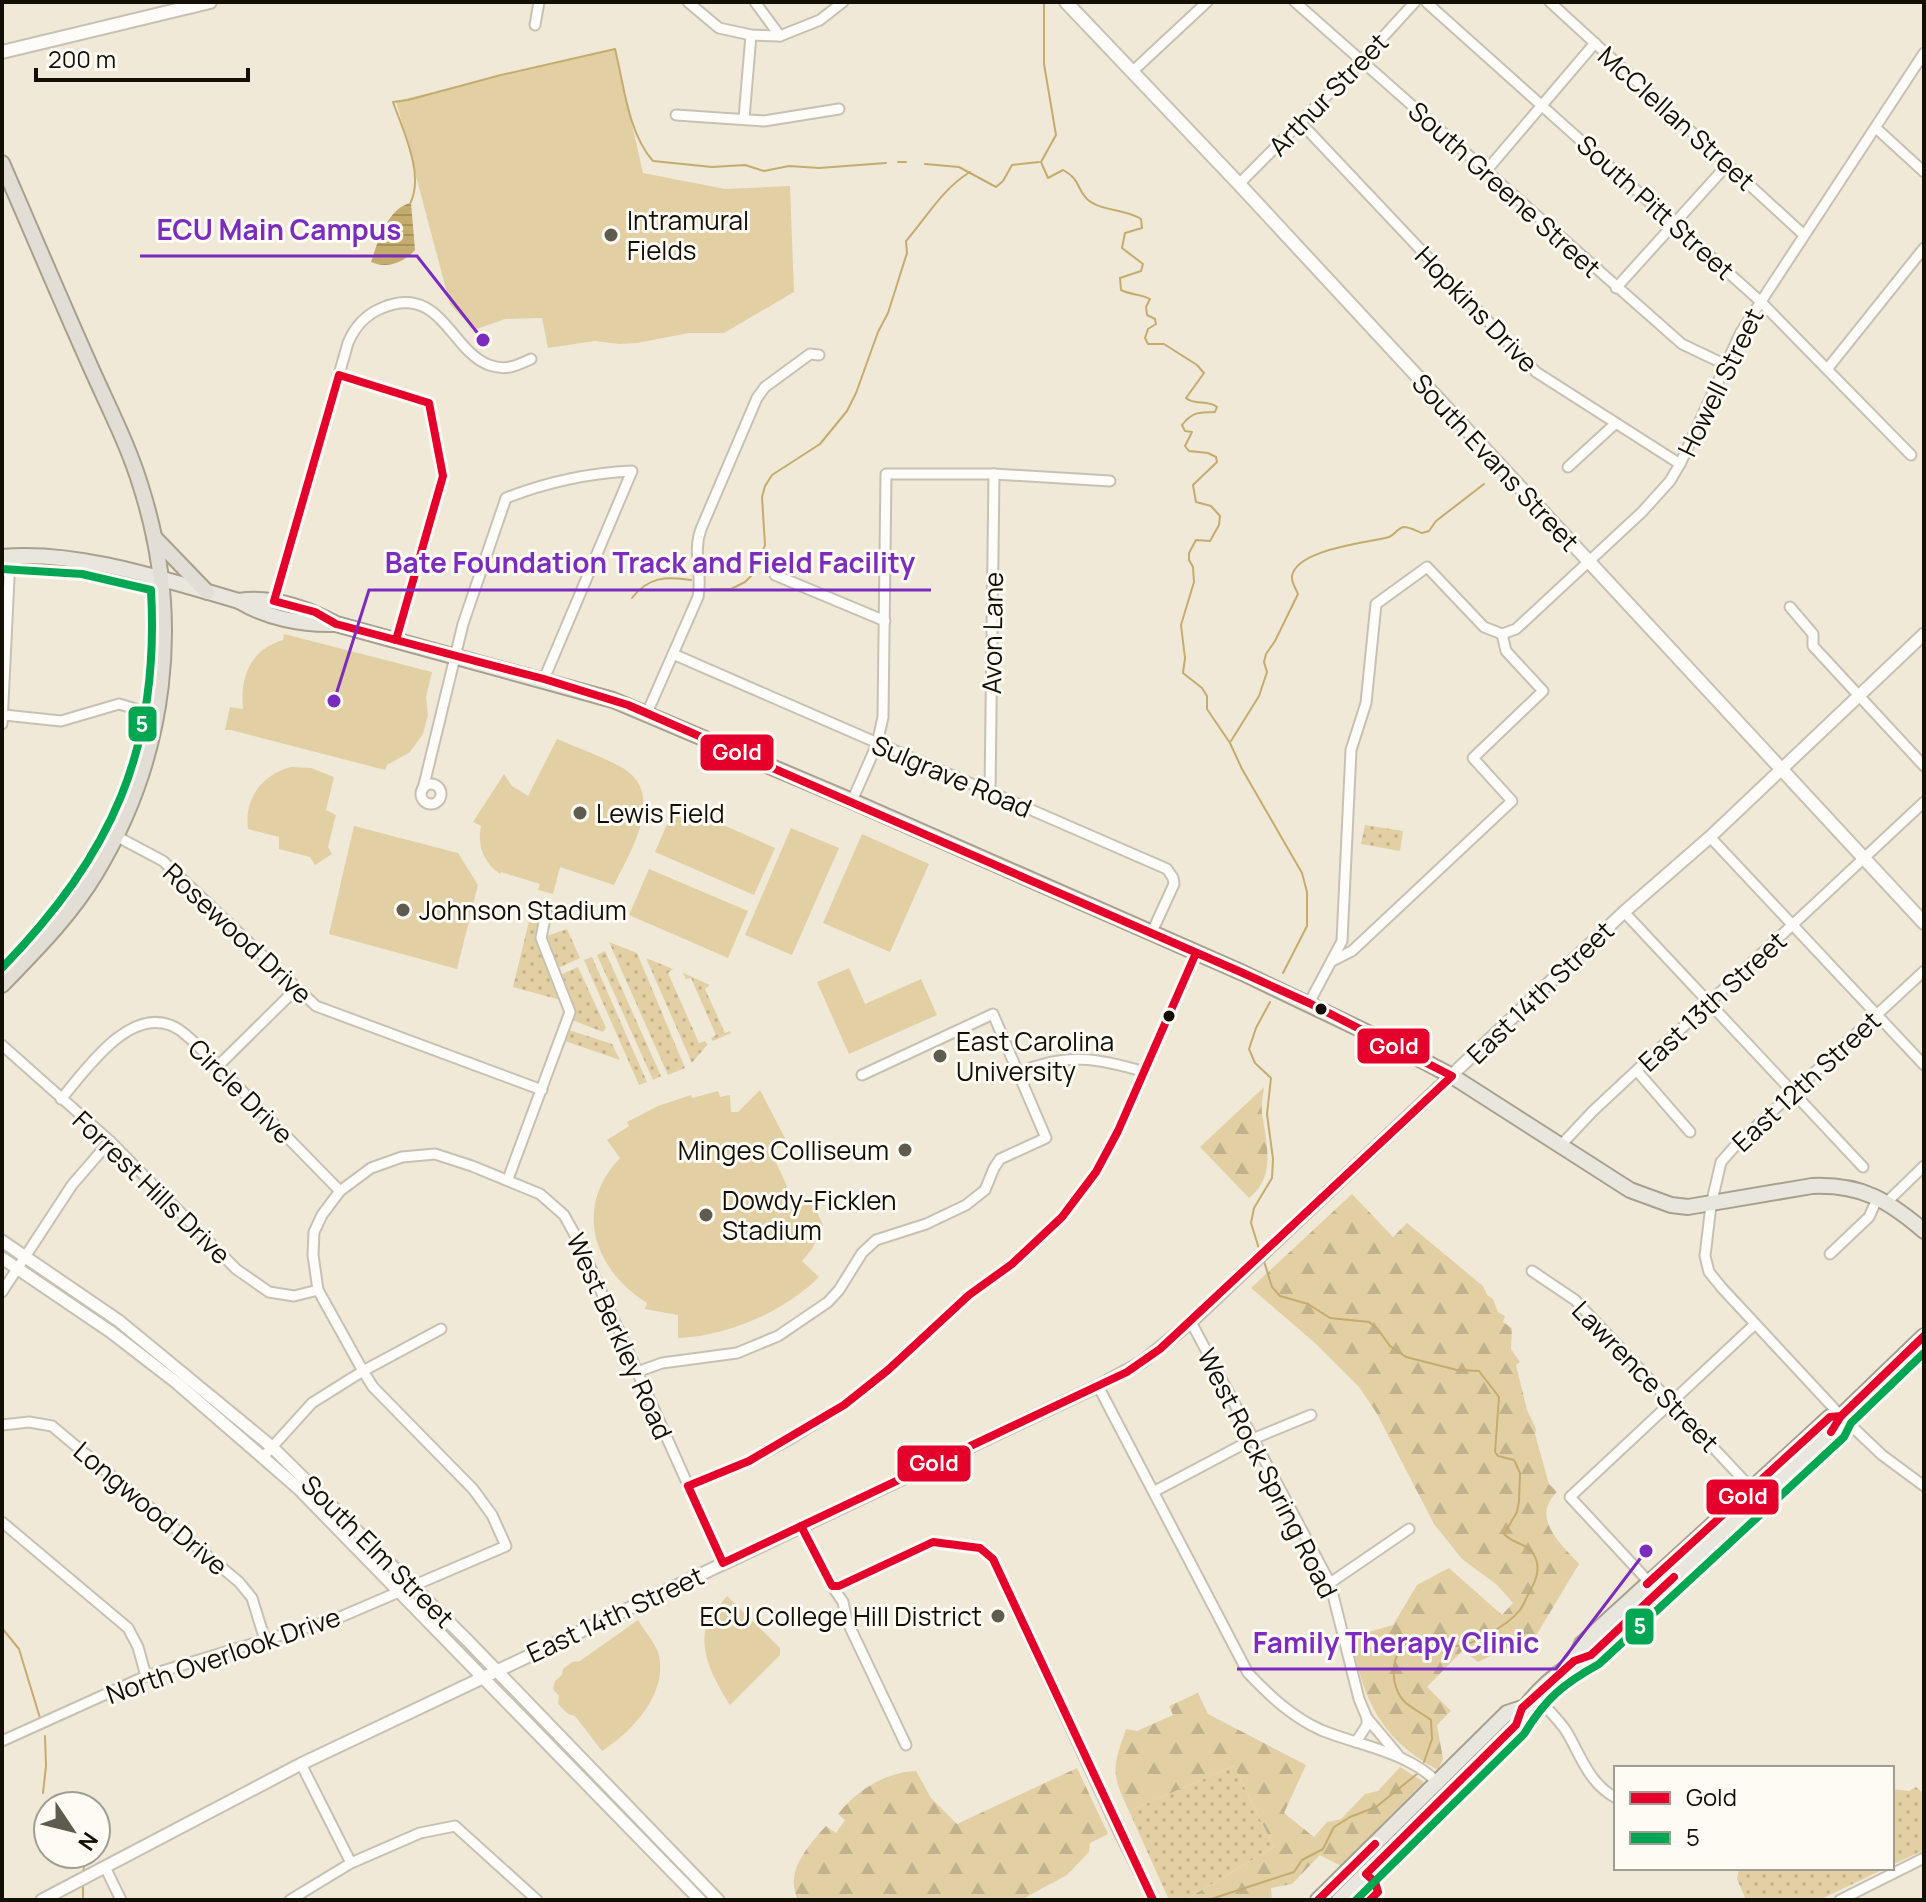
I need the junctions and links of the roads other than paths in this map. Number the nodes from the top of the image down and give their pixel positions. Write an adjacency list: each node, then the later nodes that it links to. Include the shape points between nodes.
1 (210, 2): 16 (main road)
2 (539, 2): 12 (street)
3 (688, 2): 13 (street, via 719,28)
4 (755, 2): 14 (street)
5 (843, 2): 14 (street, via 820,20)
6 (1066, 2): 19 (main road, South Evans Street)
7 (1207, 2): 19 (street)
8 (1295, 2): 18 (street, South Greene Street)
9 (1415, 2): 18 (street, Arthur Street)
10 (1426, 2): 20 (street, South Pitt Street)
11 (1550, 2): 15 (street, McClellan Street)
12 (535, 25)
13 (751, 35): 14 (street); 23 (street)
14 (780, 36)
15 (1595, 43): 20 (street); 27 (street, McClellan Street)
16 (2, 52)
17 (1924, 53): 25 (street, Howell Street)
18 (1361, 61): 24 (street, Arthur Street); 28 (street, South Greene Street)
19 (1133, 71): 30 (main road, South Evans Street)
20 (1542, 106): 28 (street); 31 (street, South Pitt Street)
21 (839, 109): 23 (street, via 764,121)
22 (676, 115): 23 (street)
23 (744, 118)
24 (1301, 123): 30 (street, Arthur Street); 41 (street, Hopkins Drive, via 1536,372)
25 (1876, 128): 29 (street); 32 (street, Howell Street)
26 (2, 163): 47 (highway, via 133,463)
27 (1728, 164): 31 (street); 32 (street, McClellan Street)
28 (1486, 171): 34 (street, South Greene Street)
29 (1924, 172)
30 (1239, 184): 49 (main road, South Evans Street)
31 (1674, 224): 34 (street); 35 (street, South Pitt Street)
32 (1804, 235): 35 (street, Howell Street)
33 (1924, 248): 39 (street)
34 (1616, 288): 38 (street, South Greene Street, via 1682,344)
35 (1760, 301): 38 (street, Howell Street); 39 (street, South Pitt Street)
36 (819, 355): 61 (street, via 810,354 757,398 701,529 695,550 700,588)
37 (531, 359): 40 (street, via 512,368 487,365 435,314 416,305 392,303 367,315 353,330)
38 (1724, 364): 43 (street, Howell Street)
39 (1828, 368): 42 (street, South Pitt Street)
40 (339, 375): 54 (street); 60 (street, via 429,403 443,476)
41 (1616, 423): 43 (street, Hopkins Drive); 44 (street)
42 (1911, 455)
43 (1680, 464): 49 (street, Howell Street, via 1657,497)
44 (1568, 467)
45 (994, 474): 46 (street); 56 (street, via 886,474); 74 (street, Avon Lane)
46 (1110, 481)
47 (154, 536): 51 (highway); 52 (highway)
48 (6, 557): 51 (main road, via 84,562); 67 (street)
49 (1589, 561): 58 (street, Howell Street, via 1516,629); 71 (main road, South Evans Street)
50 (775, 575): 56 (street)
51 (162, 580): 52 (main road); 66 (highway, via 165,643)
52 (207, 592): 53 (main road)
53 (239, 601): 54 (main road); 57 (main road, via 256,611 311,624)
54 (274, 601): 57 (main road)
55 (1790, 607): 64 (street, via 1813,634 1813,646)
56 (885, 621): 68 (street, via 883,717)
57 (336, 624): 60 (main road)
58 (1502, 634): 85 (street, via 1484,627 1427,567 1376,604 1366,703 1351,750); 86 (street, via 1506,651 1543,691 1473,758 1512,801)
59 (1924, 634): 64 (street, East 14th Street)
60 (396, 641): 62 (main road)
61 (673, 654): 65 (street); 68 (street, Sulgrave Road)
62 (455, 656): 63 (main road); 63 (street, via 506,498 564,480 632,471); 70 (street)
63 (544, 679): 65 (main road)
64 (1858, 696): 69 (street); 71 (street, East 14th Street)
65 (647, 713): 75 (main road)
66 (156, 715): 67 (street, via 119,704 61,721); 77 (highway, via 140,778)
67 (3, 720)
68 (877, 744): 74 (street, Sulgrave Road); 75 (street)
69 (1924, 766)
70 (430, 768): 72 (street); 73 (street)
71 (1781, 768): 78 (street, East 14th Street); 79 (main road, South Evans Street)
72 (436, 785): 73 (street); 73 (street, via 441,795 433,803 424,801)
73 (423, 789)
74 (990, 792): 84 (street, Sulgrave Road, via 1167,869 1174,884)
75 (852, 801): 84 (main road)
76 (1924, 802): 79 (street, East 13th Street)
77 (116, 836): 90 (highway, via 70,910); 91 (street, Rosewood Drive, via 163,861)
78 (1710, 837): 81 (street, East 14th Street); 83 (street)
79 (1864, 859): 82 (main road, South Evans Street); 83 (street, East 13th Street)
80 (547, 908): 103 (street, via 541,938 570,1012)
81 (1624, 912): 93 (street); 102 (street, East 14th Street)
82 (1924, 923)
83 (1793, 925): 93 (street, East 13th Street); 94 (street)
84 (1152, 932): 87 (main road)
85 (1342, 941): 86 (street); 88 (street)
86 (1357, 945): 88 (street)
87 (1196, 953): 92 (main road); 99 (street)
88 (1332, 961): 92 (street)
89 (1924, 971): 94 (street, East 12th Street)
90 (2, 985)
91 (296, 989): 97 (street); 103 (street, Rosewood Drive, via 329,1012)
92 (1309, 1003): 102 (main road)
93 (1710, 1004): 98 (street, East 13th Street); 104 (street)
94 (1877, 1015): 96 (street); 104 (street, East 12th Street)
95 (2, 1045): 105 (street, Forrest Hills Drive)
96 (1924, 1065)
97 (217, 1067): 105 (street, Circle Drive, via 171,1025 133,1026); 112 (street, Circle Drive)
98 (1637, 1071): 106 (street); 108 (street, East 13th Street)
99 (1145, 1072): 100 (street, via 1074,1059); 141 (street, via 1096,1172 1028,1250 844,1405 772,1449)
100 (1019, 1073): 101 (street, via 993,1014); 131 (street, via 1046,1138 1000,1159 982,1193 937,1220 876,1240 834,1296 778,1336 737,1353 662,1363)
101 (862, 1075)
102 (1452, 1076): 108 (main road); 125 (street, East 14th Street)
103 (542, 1090): 111 (street)
104 (1792, 1093): 110 (street); 114 (street, East 12th Street, via 1721,1162)
105 (61, 1099): 107 (street, Forrest Hills Drive)
106 (1690, 1132)
107 (110, 1141): 118 (street, via 72,1185); 122 (street, Forrest Hills Drive, via 236,1269 269,1292 294,1296)
108 (1561, 1145): 114 (main road, via 1630,1190 1671,1205)
109 (1924, 1166): 113 (street)
110 (1863, 1167)
111 (508, 1179): 112 (street, West Berkley Road, via 435,1154 402,1157 371,1168); 131 (street, West Berkley Road, via 549,1200 569,1222)
112 (340, 1191): 122 (street, West Berkley Road, via 314,1232)
113 (1882, 1200): 114 (main road, via 1848,1187 1821,1185); 115 (main road); 117 (street)
114 (1711, 1205): 126 (street, East 12th Street, via 1705,1256 1709,1272)
115 (1924, 1231)
116 (2, 1241): 118 (street, South Elm Street)
117 (1830, 1254)
118 (25, 1257): 120 (street); 124 (street, South Elm Street)
119 (2, 1258): 120 (street, South Elm Street)
120 (17, 1269): 123 (street); 128 (street, South Elm Street)
121 (1532, 1271): 134 (street, Lawrence Street, via 1575,1300)
122 (318, 1290): 130 (street)
123 (2, 1292)
124 (119, 1321): 128 (street); 132 (street, South Elm Street)
125 (1191, 1322): 133 (street, East 14th Street, via 1142,1362); 138 (street, West Rock Spring Road)
126 (1754, 1325): 134 (street); 136 (street, East 12th Street)
127 (441, 1329): 130 (street)
128 (111, 1332): 132 (street, South Elm Street)
129 (1924, 1336): 136 (main road)
130 (363, 1371): 139 (street, via 312,1403); 153 (street, North Overlook Drive, via 473,1489 506,1546)
131 (637, 1372): 141 (street, West Berkley Road)
132 (181, 1378): 139 (street, South Elm Street)
133 (1098, 1386): 143 (street); 146 (street, East 14th Street)
134 (1672, 1402): 142 (street, Lawrence Street); 151 (street, via 1570,1497)
135 (1311, 1415): 138 (street)
136 (1841, 1416): 140 (street, East 12th Street, via 1882,1455); 142 (main road, via 1830,1417); 150 (main road, via 1836,1428)
137 (2, 1425): 156 (street, Longwood Drive, via 52,1426 239,1582 252,1598)
138 (1255, 1438): 143 (street); 152 (street, West Rock Spring Road)
139 (268, 1452): 144 (street, South Elm Street)
140 (1923, 1483)
141 (688, 1486): 149 (street, West Berkley Road)
142 (1752, 1489): 148 (main road)
143 (1155, 1491): 165 (street, via 1248,1673 1281,1706)
144 (335, 1516): 153 (street, South Elm Street); 155 (street, South Elm Street)
145 (2, 1522): 159 (street, via 128,1628)
146 (801, 1526): 149 (street, East 14th Street); 154 (street)
147 (1409, 1529): 152 (street)
148 (1697, 1539): 150 (main road, via 1673,1569); 151 (main road)
149 (723, 1563): 158 (street, East 14th Street)
150 (1674, 1577): 157 (main road, via 1591,1655)
151 (1649, 1582): 157 (main road, via 1582,1644)
152 (1330, 1583): 162 (street, West Rock Spring Road)
153 (414, 1586): 155 (street, North Overlook Drive); 158 (street, South Elm Street)
154 (832, 1586): 167 (street); 187 (street, via 933,1542 980,1548 993,1559)
155 (400, 1592): 156 (street, North Overlook Drive); 160 (street, South Elm Street)
156 (265, 1640): 159 (street, North Overlook Drive)
157 (1574, 1661): 161 (main road)
158 (497, 1671): 160 (street, East 14th Street); 163 (street, South Elm Street)
159 (146, 1676): 164 (street, North Overlook Drive)
160 (483, 1678): 166 (street, South Elm Street); 169 (street, East 14th Street)
161 (1535, 1696): 170 (main road, via 1507,1713); 171 (street, via 1567,1733 1584,1767)
162 (1367, 1718): 165 (street); 168 (street, West Rock Spring Road)
163 (558, 1734): 166 (street); 172 (street, South Elm Street)
164 (2, 1741)
165 (1356, 1742): 168 (street)
166 (548, 1744): 172 (street, South Elm Street)
167 (906, 1745)
168 (1400, 1758): 170 (street)
169 (301, 1764): 174 (street, East 14th Street); 175 (street)
170 (1443, 1787): 176 (main road)
171 (1614, 1797)
172 (613, 1801): 179 (street, South Elm Street); 180 (street, South Elm Street)
173 (1924, 1858): 191 (street)
174 (112, 1863)
175 (351, 1863): 183 (street); 184 (street, via 420,1833 455,1826)
176 (1360, 1869): 188 (main road); 189 (main road); 190 (street, via 1375,1882 1378,1892)
177 (99, 1870): 181 (street, East 14th Street)
178 (106, 1870): 182 (street)
179 (697, 1878): 180 (street); 186 (street, South Elm Street)
180 (687, 1887): 185 (street, South Elm Street)
181 (42, 1900)
182 (121, 1900)
183 (290, 1900)
184 (537, 1900)
185 (700, 1900)
186 (718, 1900)
187 (1153, 1900)
188 (1318, 1900)
189 (1339, 1900)
190 (1370, 1900)
191 (1840, 1900)

